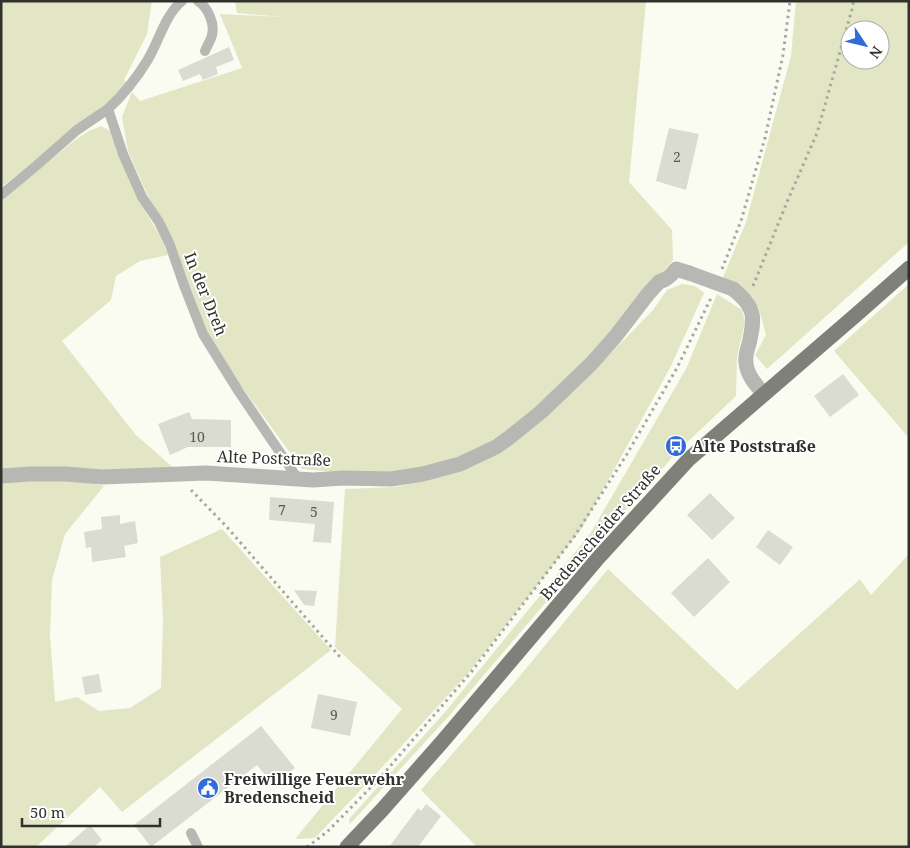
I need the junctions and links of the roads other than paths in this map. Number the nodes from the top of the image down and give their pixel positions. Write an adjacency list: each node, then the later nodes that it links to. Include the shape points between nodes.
1 (182, 1): 4 (lane, via 169,17 147,61 127,90)
2 (198, 1): 3 (lane, via 213,24 212,37)
3 (205, 51)
4 (108, 109): 5 (lane, via 77,130); 9 (lane, In der Dreh, via 142,198 170,244 203,334)
5 (1, 194)
6 (909, 268): 7 (main road, Bredenscheider Straße)
7 (763, 394): 9 (street, Alte Poststraße, bridge, via 746,364 752,325 747,301 733,289 676,269 648,294 592,364 541,412 496,447 460,464 405,478); 12 (main road, Bredenscheider Straße, via 668,481)
8 (1, 476): 9 (street, Alte Poststraße, via 206,473)
9 (298, 479)
10 (191, 832): 11 (lane)
11 (198, 847)
12 (347, 847)

